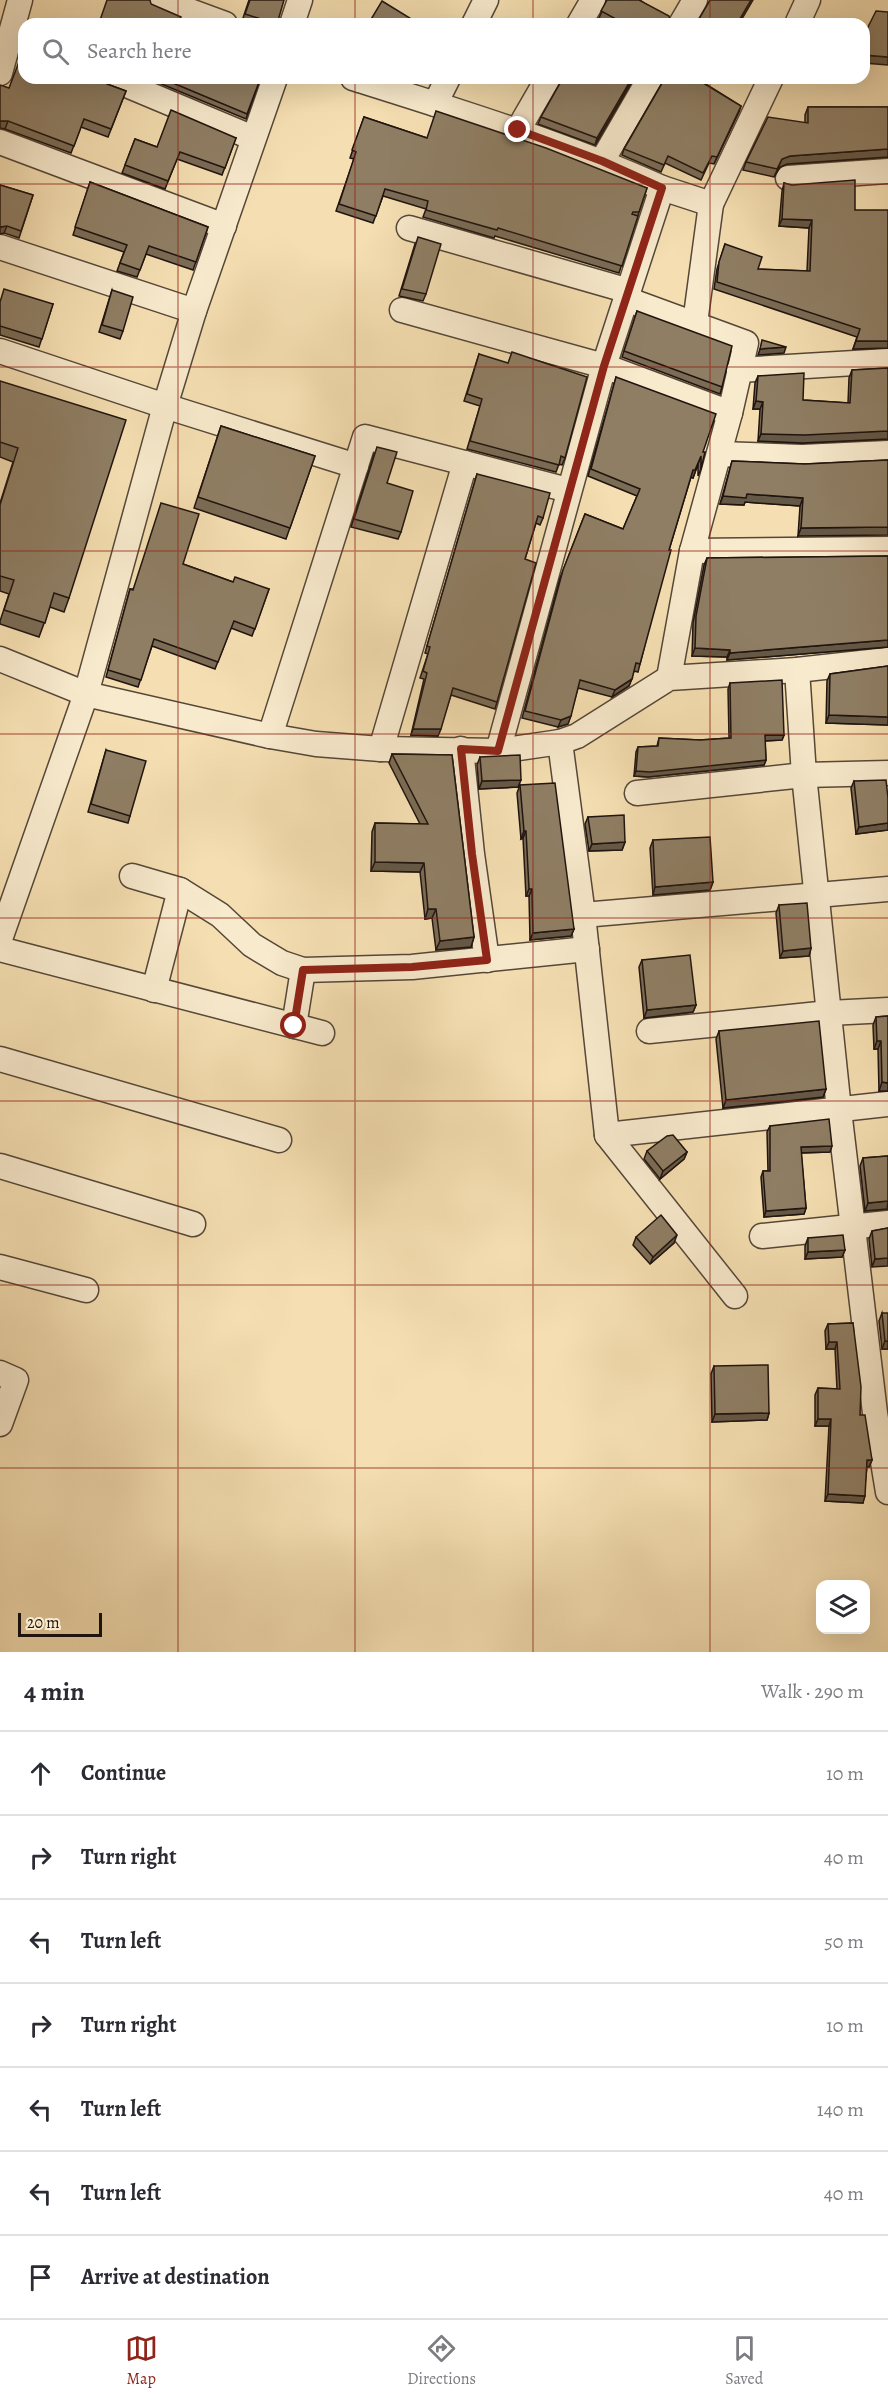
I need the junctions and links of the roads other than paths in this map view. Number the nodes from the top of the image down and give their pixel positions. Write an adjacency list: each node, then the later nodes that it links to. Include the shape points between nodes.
1 (20, 0): 8 (street)
2 (160, 0): 9 (street)
3 (300, 0): 10 (street)
4 (486, 0): 11 (street)
5 (593, 0): 12 (street)
6 (695, 0): 13 (street)
7 (808, 0): 14 (street)
8 (18, 18)
9 (209, 18)
10 (294, 18)
11 (477, 18)
12 (582, 18)
13 (684, 18)
14 (800, 18)
15 (18, 20): 16 (street)
16 (16, 39): 17 (street)
17 (0, 73)
18 (124, 84): 27 (street)
19 (272, 84): 27 (street)
20 (372, 84): 25 (street)
21 (445, 84): 25 (street)
22 (545, 84): 26 (street)
23 (647, 84): 29 (street)
24 (768, 84): 33 (street)
25 (435, 104): 26 (street)
26 (518, 130): 29 (street)
27 (253, 138): 34 (street)
28 (0, 142): 34 (street)
29 (602, 161): 32 (street)
30 (888, 171): 31 (street)
31 (788, 178)
32 (662, 188): 33 (street); 37 (street)
33 (711, 204): 40 (street)
34 (224, 226): 38 (street)
35 (409, 228): 37 (street)
36 (0, 247): 38 (street)
37 (628, 295): 40 (street); 43 (street)
38 (194, 310): 45 (street)
39 (402, 310): 43 (street)
40 (695, 323): 44 (street, via 746,343)
41 (0, 351): 45 (street)
42 (888, 361): 44 (street)
43 (604, 366): 46 (street); 51 (street)
44 (739, 370): 46 (street)
45 (165, 406): 50 (street); 58 (street)
46 (730, 412): 48 (street)
47 (888, 453): 48 (street, via 802,457)
48 (719, 454): 53 (street)
49 (465, 463): 50 (street, via 365,437); 51 (street); 61 (street)
50 (356, 466): 59 (street)
51 (568, 490): 63 (street)
52 (888, 549): 53 (street)
53 (692, 551): 57 (street)
54 (0, 659): 58 (street)
55 (888, 660): 56 (street)
56 (797, 670): 57 (street); 65 (street)
57 (669, 678): 60 (street, via 577,736)
58 (86, 694): 59 (street); 72 (street)
59 (270, 736): 61 (street)
60 (560, 742): 63 (street); 71 (street)
61 (381, 749): 62 (street)
62 (461, 749): 63 (street); 75 (street)
63 (498, 751)
64 (888, 773): 65 (street)
65 (804, 775): 66 (street); 70 (street)
66 (637, 793)
67 (132, 876): 69 (street)
68 (888, 889): 70 (street)
69 (180, 890): 76 (street, via 220,915 252,945); 77 (street)
70 (817, 896): 71 (street); 79 (street)
71 (583, 915): 74 (street)
72 (0, 939)
73 (0, 949): 77 (street)
74 (587, 949): 75 (street); 86 (street)
75 (487, 960): 76 (street)
76 (303, 970): 80 (street)
77 (154, 990): 80 (street)
78 (888, 1010): 79 (street)
79 (828, 1013): 81 (street); 85 (street)
80 (294, 1026): 82 (street)
81 (650, 1031)
82 (322, 1033)
83 (0, 1059): 87 (street)
84 (888, 1104): 85 (street)
85 (839, 1110): 86 (street); 91 (street)
86 (608, 1135): 95 (street)
87 (279, 1140)
88 (0, 1166): 90 (street)
89 (888, 1223): 91 (street)
90 (193, 1224)
91 (854, 1226): 92 (street); 97 (street)
92 (762, 1236)
93 (0, 1267): 94 (street)
94 (86, 1290)
95 (735, 1296)
96 (0, 1373): 98 (street, via 16,1380)
97 (881, 1413): 99 (street)
98 (0, 1424)
99 (888, 1492)

